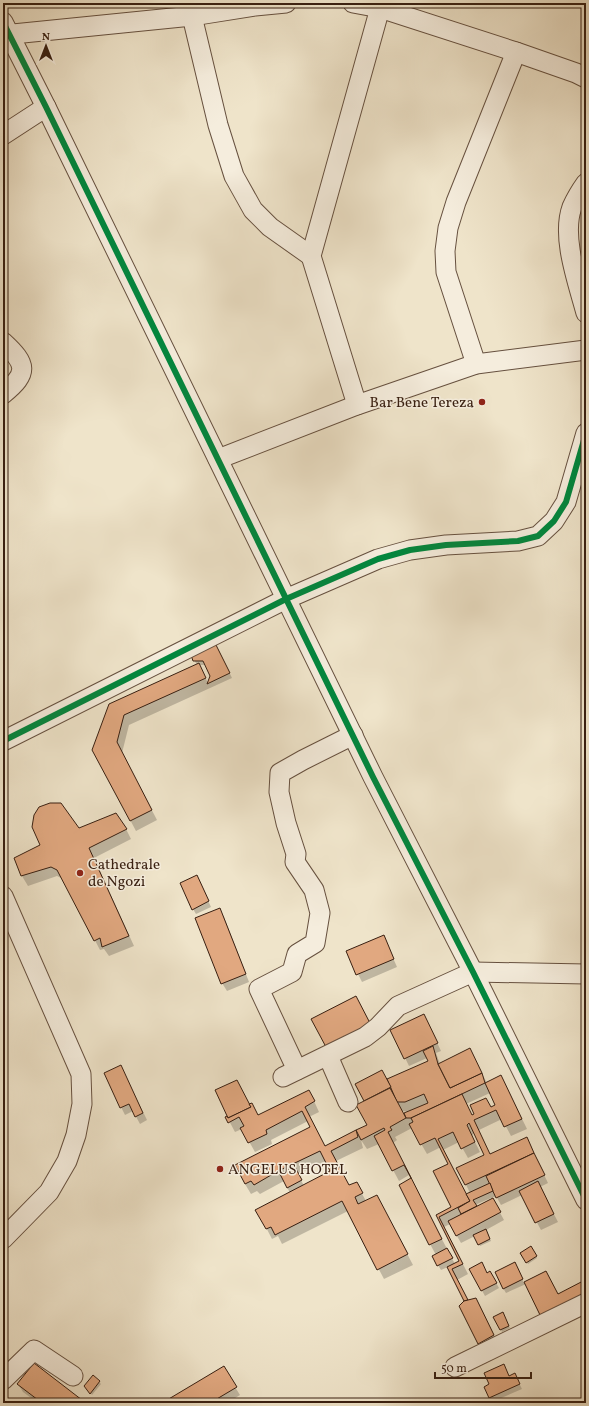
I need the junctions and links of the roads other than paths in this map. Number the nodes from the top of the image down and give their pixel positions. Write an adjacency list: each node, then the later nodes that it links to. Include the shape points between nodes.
1 (286, 3): 4 (street)
2 (353, 3): 3 (street)
3 (380, 8): 6 (street); 11 (street)
4 (192, 16): 5 (street); 11 (street, via 218,125 234,176 253,210 270,227)
5 (5, 31): 8 (street)
6 (516, 52): 7 (street); 15 (street, via 456,202 448,228 445,251 446,272)
7 (586, 78)
8 (46, 107): 9 (street); 19 (street)
9 (3, 135)
10 (586, 182): 12 (street, via 572,208 568,224 569,247)
11 (311, 256): 17 (street)
12 (586, 313)
13 (3, 342): 16 (street, via 20,360 22,369 14,385)
14 (586, 350): 15 (street)
15 (476, 364): 17 (street)
16 (3, 394)
17 (357, 405): 19 (street)
18 (586, 433): 20 (street, via 566,502 554,521 538,536 518,541 410,550 378,559)
19 (218, 459): 20 (street)
20 (286, 599): 21 (street); 22 (street)
21 (352, 735): 24 (street); 26 (street, via 280,772 279,792 296,854 295,862 314,890 320,913 315,943 297,954 292,972 259,989 290,1073)
22 (3, 741)
23 (3, 896): 29 (street, via 81,1074 82,1104 76,1135 67,1161 49,1192)
24 (473, 972): 25 (street); 26 (street, via 398,1006 365,1037); 28 (street)
25 (586, 974)
26 (328, 1056): 27 (street)
27 (348, 1102)
28 (586, 1200)
29 (3, 1239)
30 (586, 1303): 31 (street)
31 (455, 1367)
32 (73, 1376): 33 (street, via 34,1350)
33 (3, 1380)

